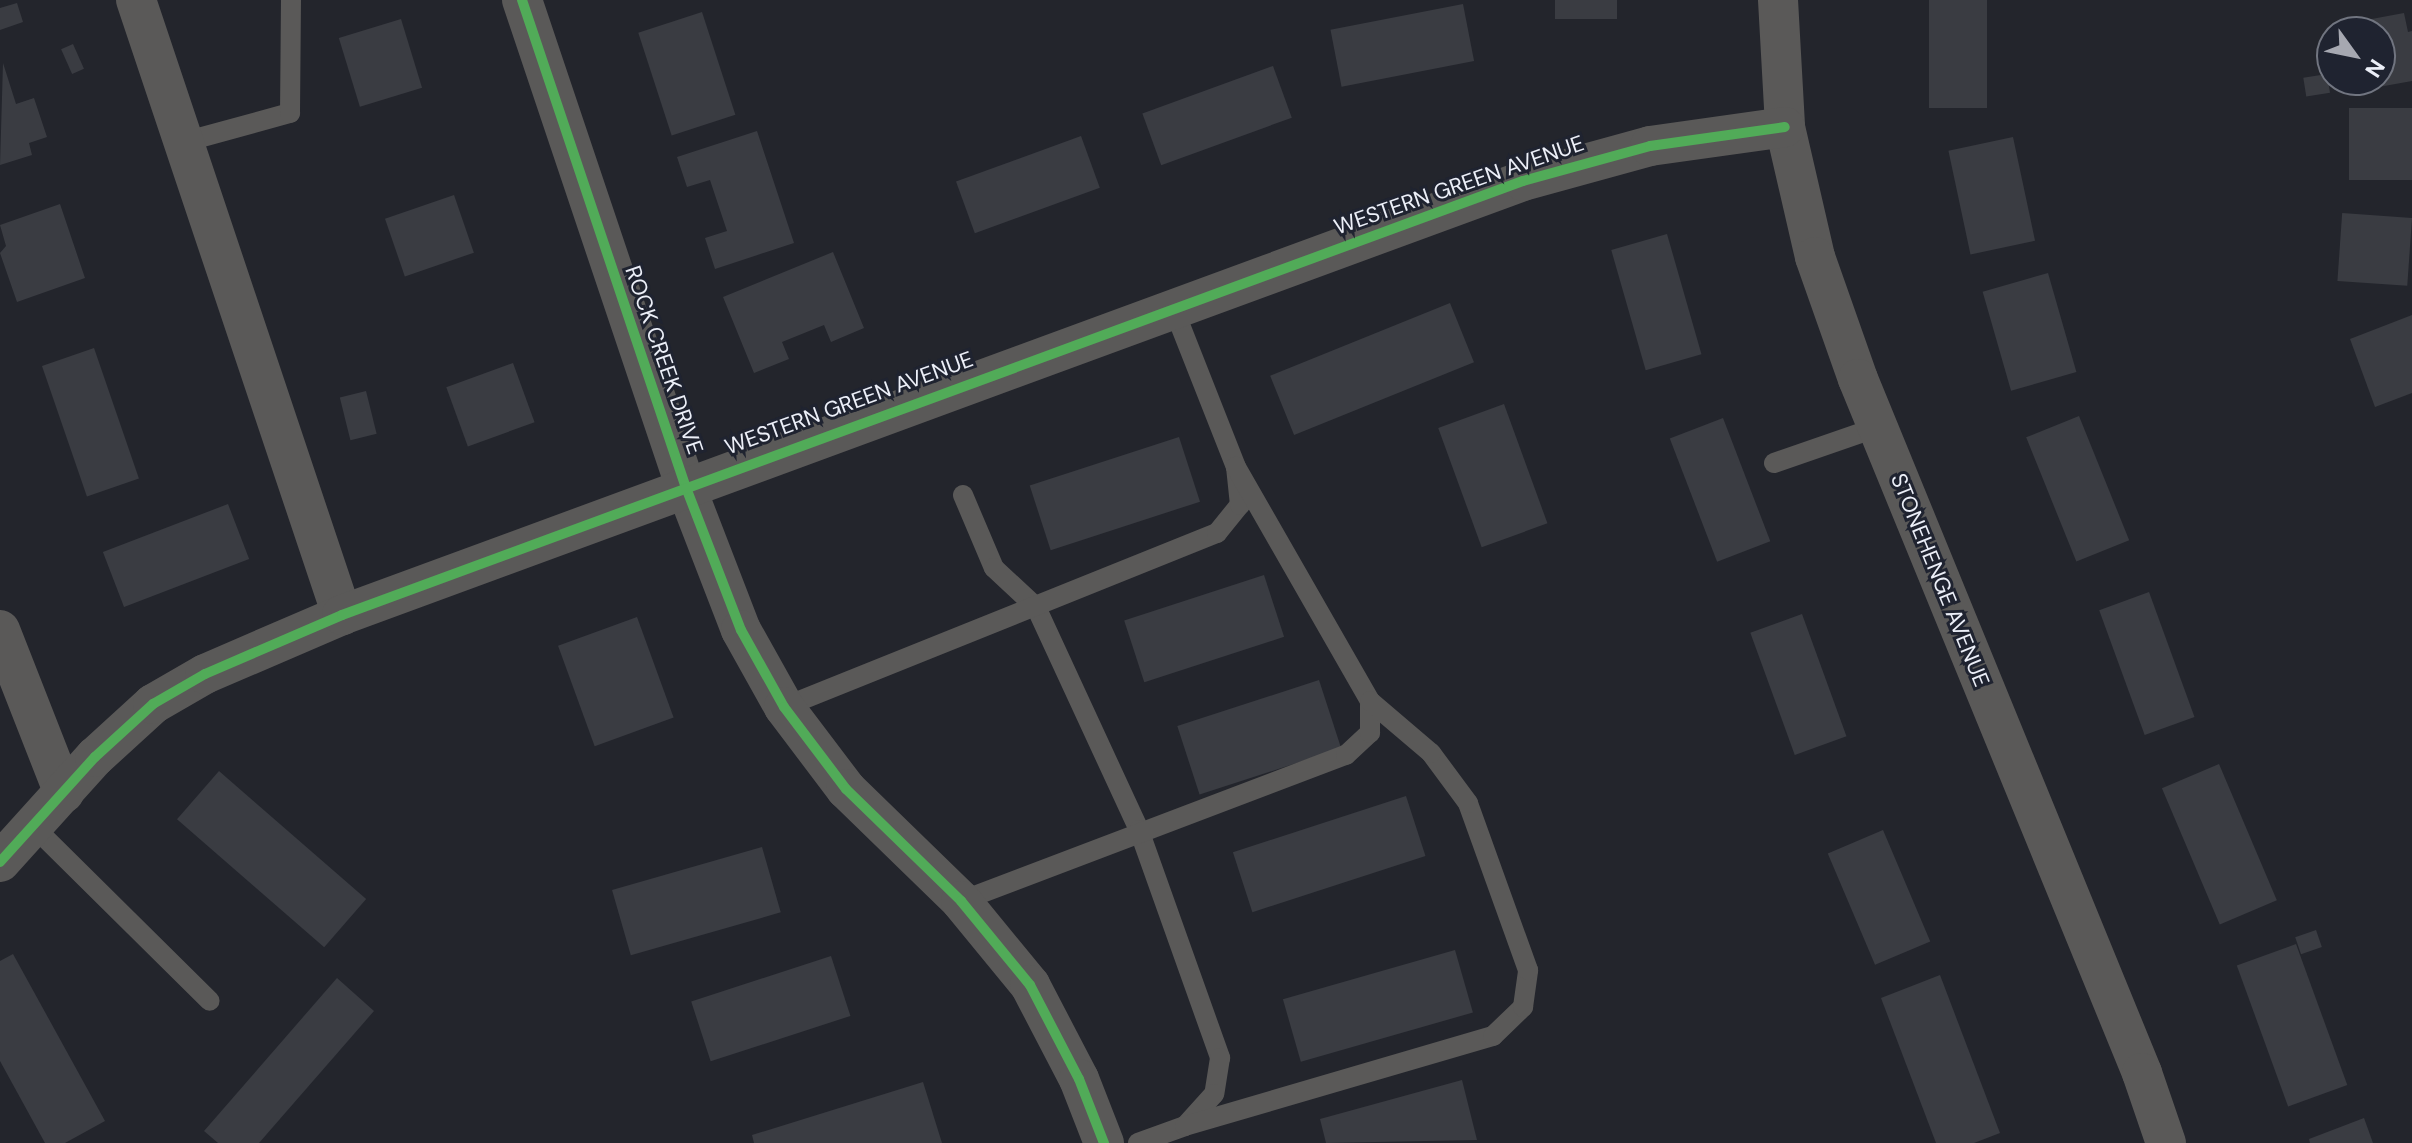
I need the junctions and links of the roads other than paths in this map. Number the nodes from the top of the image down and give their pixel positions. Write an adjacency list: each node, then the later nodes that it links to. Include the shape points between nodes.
1 (136, 0): 6 (street)
2 (291, 0): 6 (lane, via 290,113)
3 (522, 0): 11 (street, ROCK CREEK DRIVE)
4 (1778, 0): 5 (street, STONEHENGE AVENUE)
5 (1785, 127): 7 (street, WESTERN GREEN AVENUE, via 1650,146 1570,165); 8 (street, STONEHENGE AVENUE, via 1815,257)
6 (184, 142): 14 (street)
7 (1173, 307): 10 (lane); 11 (street, WESTERN GREEN AVENUE)
8 (1878, 427): 9 (lane); 27 (street, STONEHENGE AVENUE)
9 (1774, 463)
10 (1236, 467): 13 (lane, via 1240,505 1217,533); 16 (lane)
11 (685, 485): 14 (street, WESTERN GREEN AVENUE); 17 (street, ROCK CREEK DRIVE, via 741,630)
12 (963, 495): 13 (lane, via 994,568)
13 (1036, 607): 17 (lane); 20 (lane)
14 (342, 615): 18 (street, WESTERN GREEN AVENUE, via 168,694 123,729)
15 (0, 630): 18 (street)
16 (1370, 701): 20 (lane, via 1370,733 1346,755); 24 (lane, via 1431,753 1468,803 1528,970 1523,1007 1493,1036)
17 (784, 707): 22 (street, ROCK CREEK DRIVE, via 846,789)
18 (64, 793): 19 (street, WESTERN GREEN AVENUE)
19 (34, 827): 21 (street, WESTERN GREEN AVENUE); 23 (lane)
20 (1139, 830): 22 (lane); 24 (lane, via 1220,1058 1214,1094)
21 (0, 862)
22 (961, 901): 25 (street, ROCK CREEK DRIVE, via 1030,985 1079,1079)
23 (210, 1001)
24 (1185, 1126): 26 (lane)
25 (1104, 1143)
26 (1138, 1143)
27 (2166, 1143)

